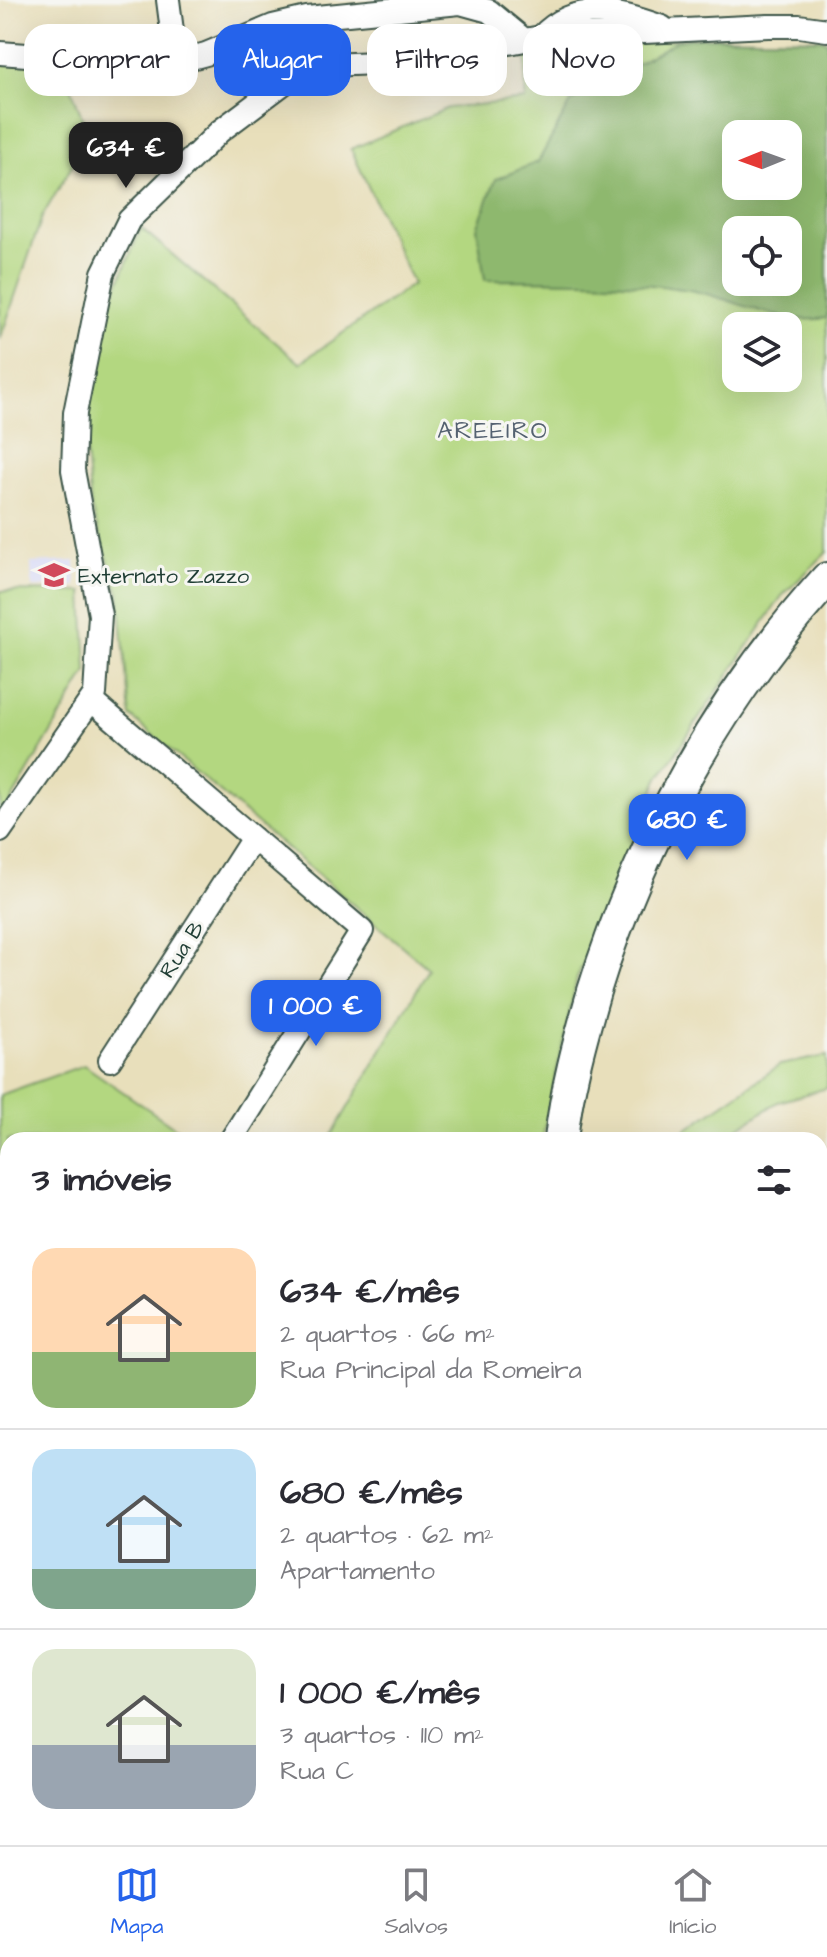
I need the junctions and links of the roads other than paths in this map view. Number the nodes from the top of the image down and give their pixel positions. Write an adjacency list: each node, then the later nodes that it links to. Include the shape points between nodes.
1 (168, 0): 2 (street)
2 (171, 24)
3 (552, 24): 5 (street, via 577,12 619,12)
4 (827, 30): 5 (street, via 768,26)
5 (674, 31): 7 (street)
6 (523, 32): 11 (street, via 489,11 460,3 307,18)
7 (643, 33)
8 (523, 40): 14 (street, via 405,62 326,65 292,77 220,131 129,220 103,273 75,413 73,470 100,615)
9 (0, 53): 10 (street)
10 (24, 55)
11 (198, 56)
12 (827, 579): 19 (main road, via 732,699 640,865 580,1038)
13 (827, 598): 20 (main road, via 735,719 664,844 614,969)
14 (91, 700): 15 (street); 16 (street)
15 (0, 831)
16 (253, 838): 17 (street, Rua B); 18 (street, via 362,931)
17 (110, 1060)
18 (236, 1132)
19 (562, 1132)
20 (575, 1132)

